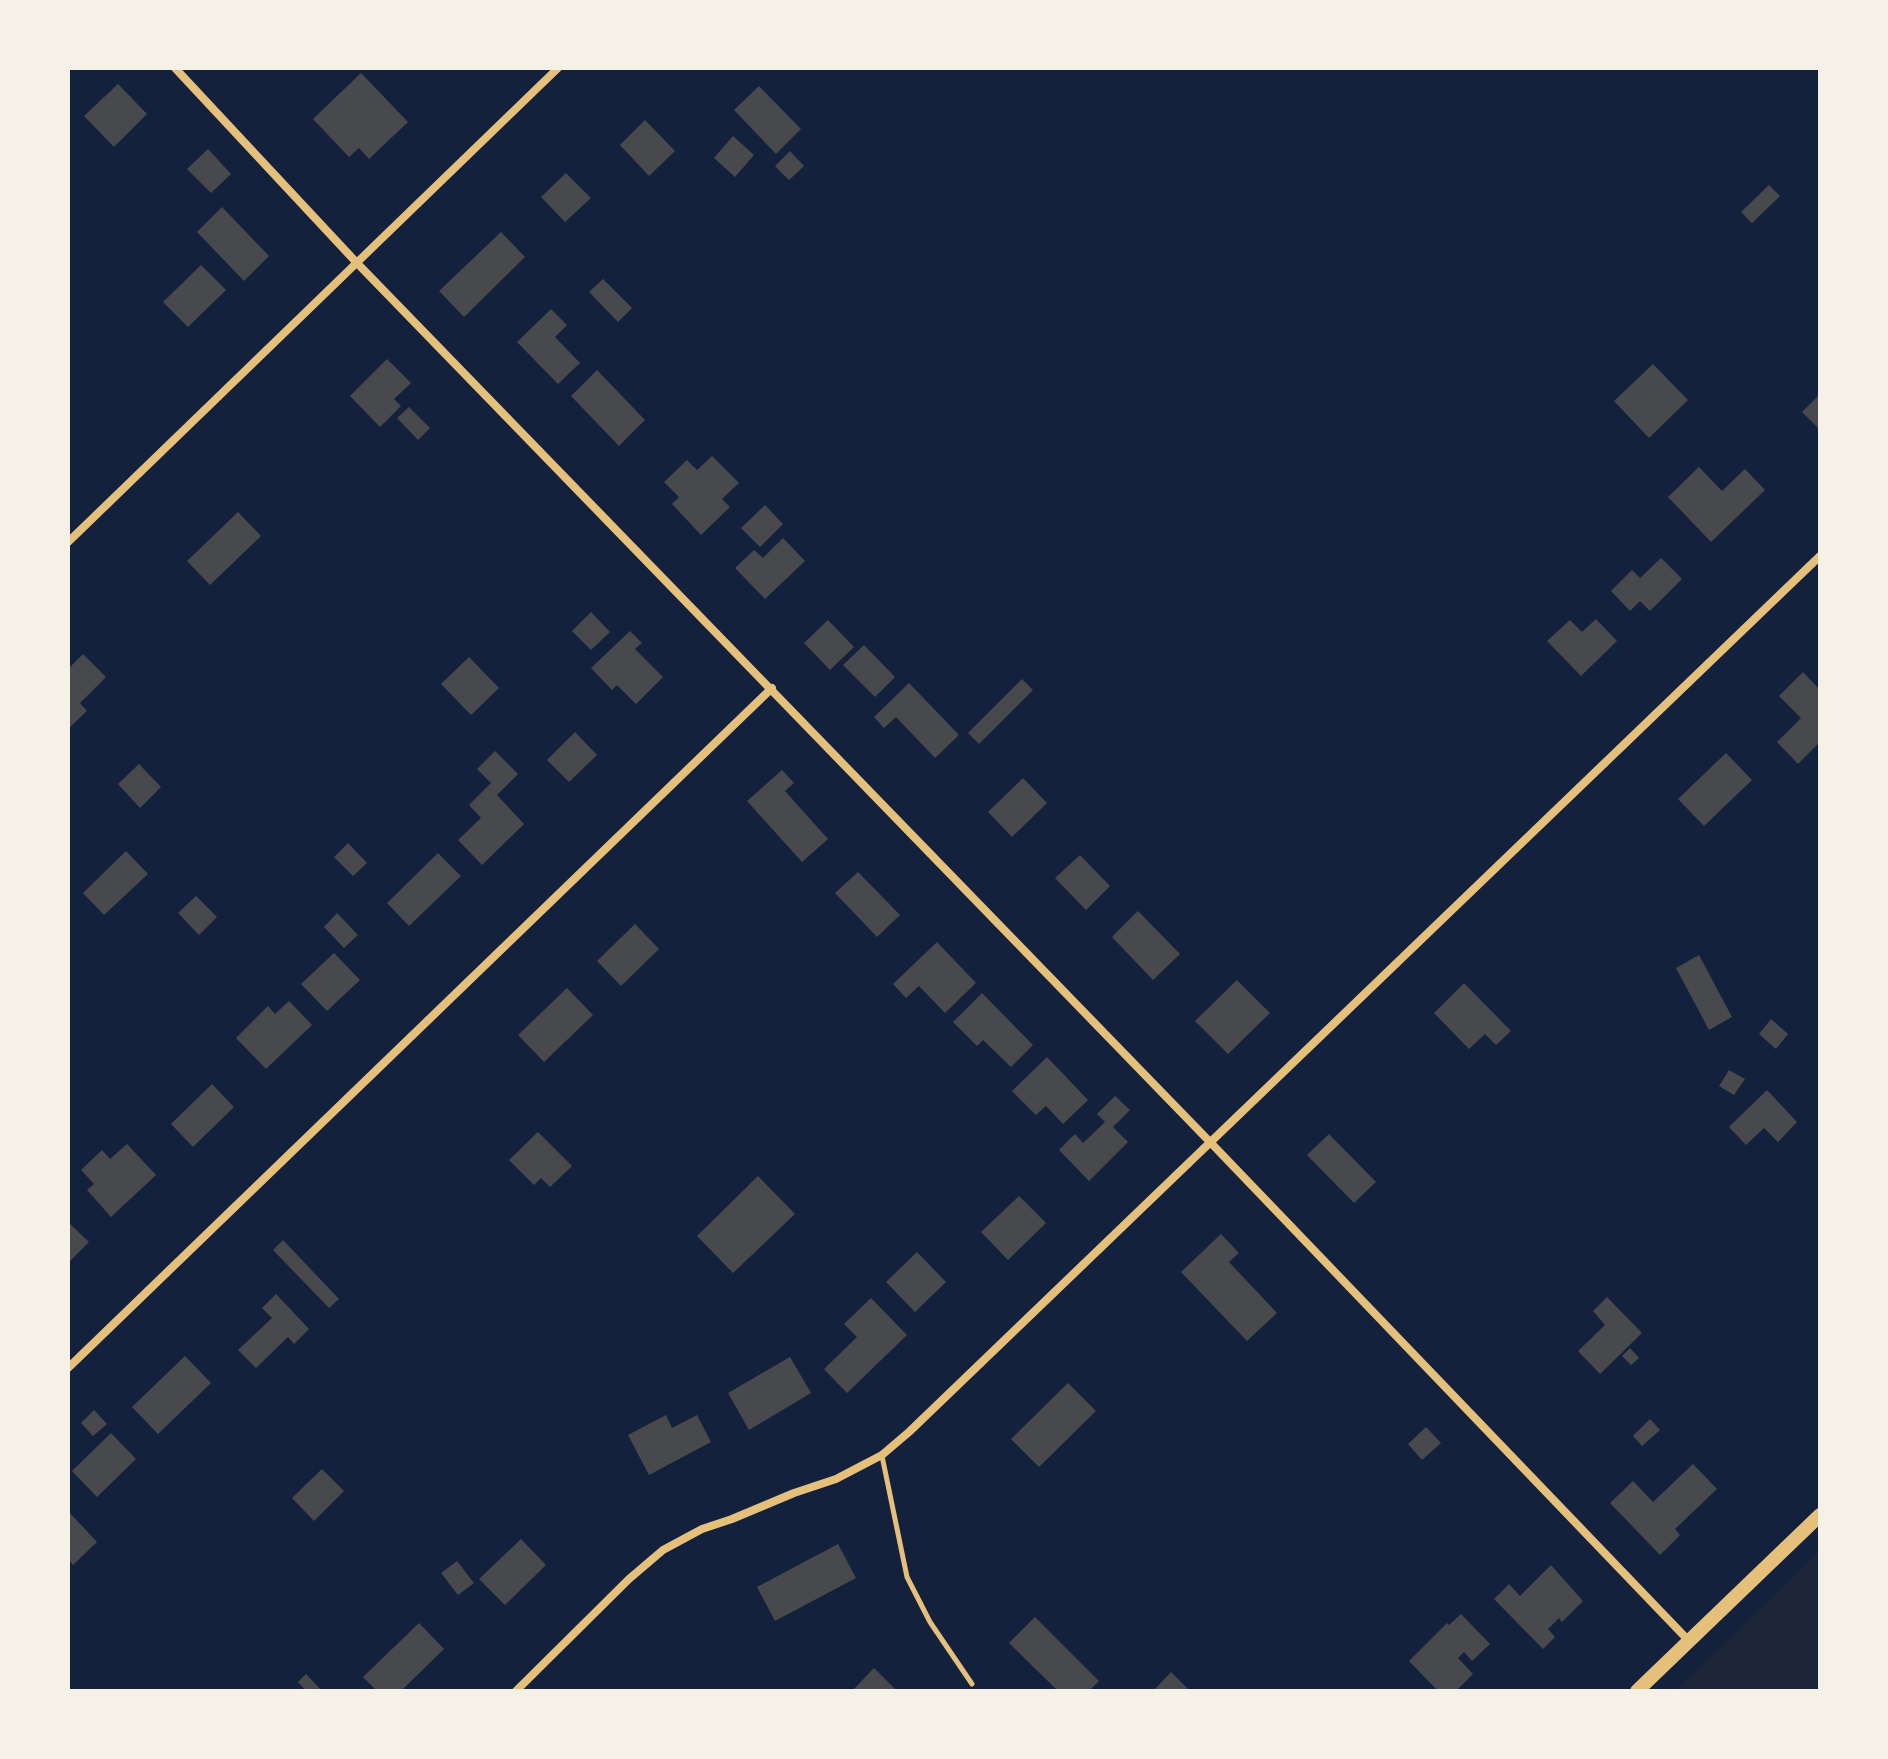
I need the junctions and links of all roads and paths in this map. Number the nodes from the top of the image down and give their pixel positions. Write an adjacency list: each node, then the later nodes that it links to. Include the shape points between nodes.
1 (175, 68): 3 (street)
2 (558, 68): 3 (street)
3 (356, 262): 4 (street); 6 (street)
4 (68, 542)
5 (1820, 556): 7 (street)
6 (772, 688): 7 (street); 8 (street)
7 (1211, 1143): 9 (street); 11 (street)
8 (68, 1368)
9 (882, 1455): 12 (lane, via 907,1577); 13 (street, via 663,1550)
10 (1820, 1515): 11 (main road)
11 (1689, 1641): 14 (main road)
12 (972, 1684)
13 (516, 1691)
14 (1637, 1691)

